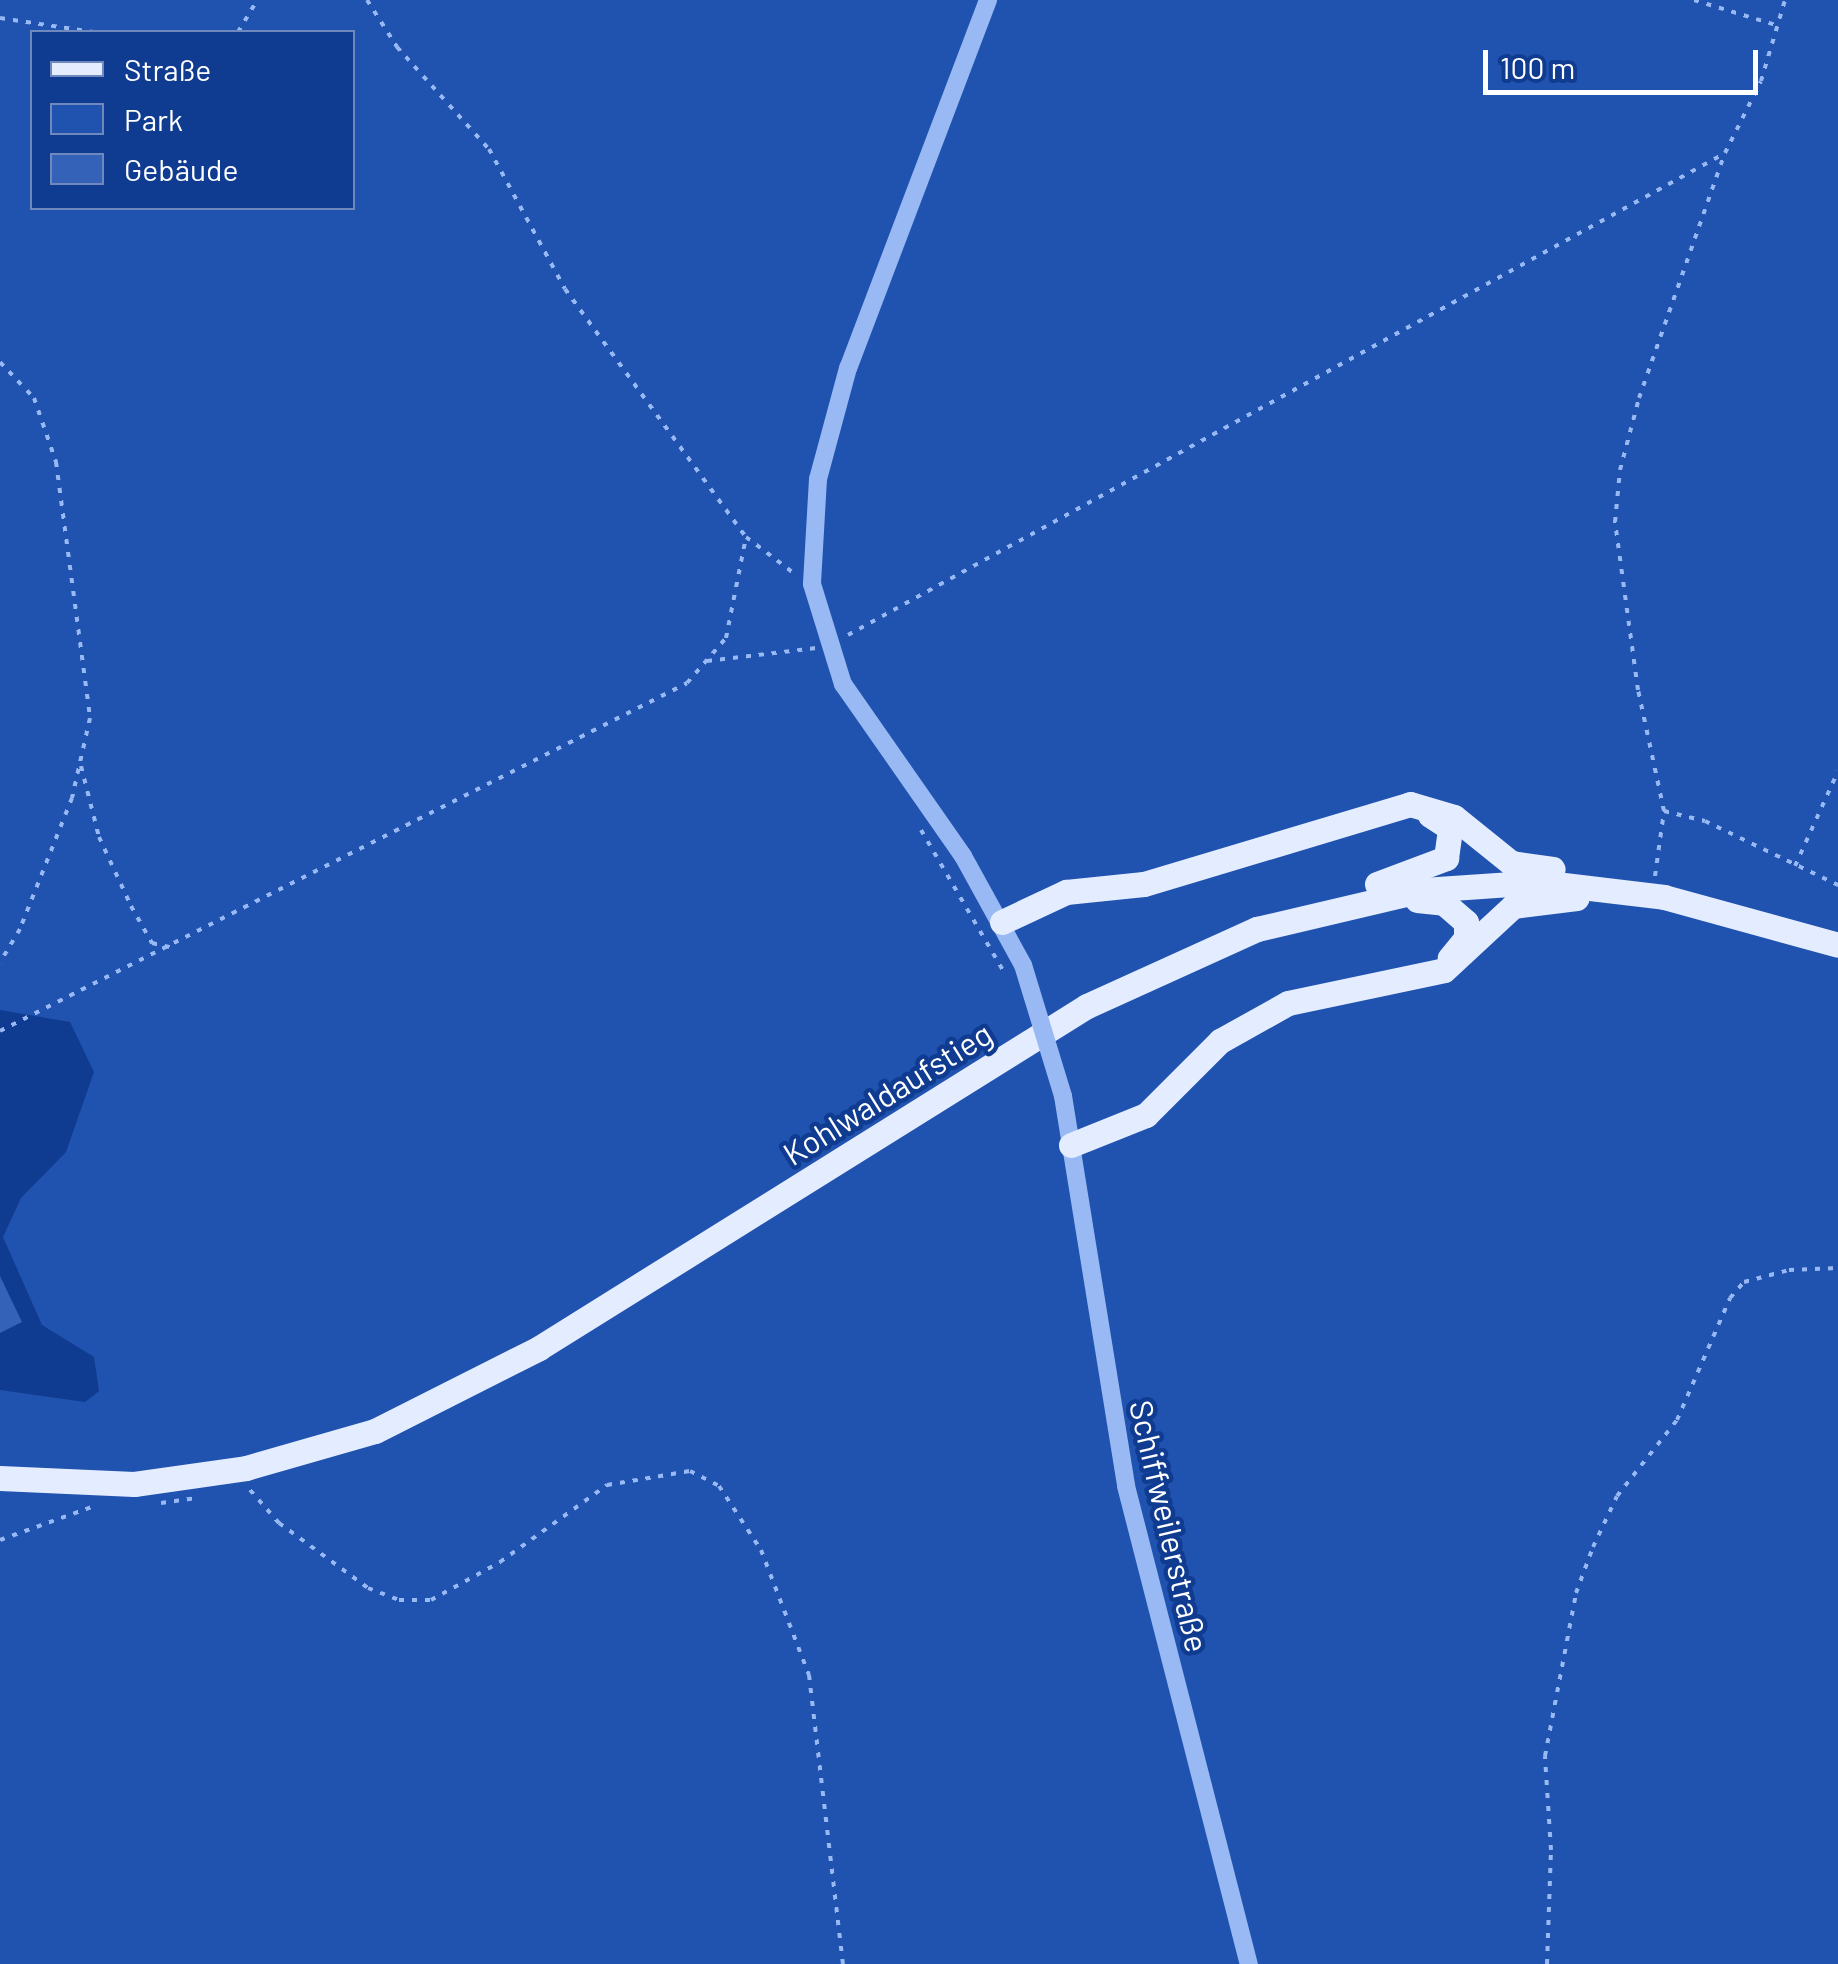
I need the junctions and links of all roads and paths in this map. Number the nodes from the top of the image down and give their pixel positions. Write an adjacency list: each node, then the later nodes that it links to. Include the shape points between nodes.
1 (258, 0): 9 (path)
2 (368, 0): 12 (path, via 398,46 489,149 566,289)
3 (988, 0): 15 (street, Schiffweilerstraße, via 848,368 818,479 812,584)
4 (1694, 0): 7 (path)
5 (1785, 0): 7 (path)
6 (0, 18): 8 (path)
7 (1776, 25): 10 (path, via 1761,81)
8 (80, 30)
9 (239, 30)
10 (1726, 154): 15 (path); 20 (path, via 1620,470 1615,522 1638,690)
11 (0, 362): 17 (path, via 34,398 56,462 90,718)
12 (746, 537): 13 (path, via 802,578); 16 (path, via 726,638)
13 (803, 562)
14 (814, 631): 15 (path)
15 (823, 652): 16 (path); 26 (street, Schiffweilerstraße)
16 (707, 661): 30 (path, via 687,683)
17 (80, 766): 30 (path, via 99,837 131,906 152,943); 31 (path, via 20,929)
18 (1838, 771): 22 (path)
19 (1377, 810): 23 (main road, via 1430,806 1454,817 1511,864); 26 (main road, via 1144,884 1066,892); 29 (main road, via 1442,820 1452,836 1446,858 1293,908)
20 (1664, 811): 22 (path, via 1706,820); 23 (path)
21 (912, 816): 32 (path)
22 (1795, 866): 24 (path)
23 (1655, 880): 28 (main road)
24 (1838, 885)
25 (1293, 920): 27 (main road, Kohlwaldaufstieg, via 1423,890 1539,882 1664,897); 29 (main road, Kohlwaldaufstieg); 33 (main road, via 1423,900 1458,910 1466,938 1456,954)
26 (1002, 922): 35 (street, Schiffweilerstraße, bridge, via 1024,965)
27 (1770, 925): 28 (main road, Kohlwaldaufstieg); 33 (main road, via 1660,905 1532,901 1513,906 1444,970)
28 (1838, 941)
29 (1209, 946): 37 (main road, Kohlwaldaufstieg, via 1087,1006 538,1348 375,1431 246,1468 134,1484)
30 (175, 948): 34 (path)
31 (0, 962)
32 (1005, 974)
33 (1389, 980): 35 (main road, via 1288,1004 1246,1025 1202,1056 1146,1115)
34 (0, 1032)
35 (1071, 1145): 44 (street, Schiffweilerstraße, via 1126,1486)
36 (1838, 1268): 45 (path, via 1789,1270 1744,1282 1730,1298 1677,1420 1617,1496 1593,1547 1576,1594 1545,1756 1552,1850)
37 (0, 1478)
38 (235, 1488): 43 (path, via 248,1486 279,1523 368,1588 399,1600 431,1600 500,1562 607,1485 690,1471 719,1486 761,1550 809,1675)
39 (204, 1494): 41 (path, via 181,1504)
40 (111, 1500): 42 (path)
41 (154, 1503)
42 (0, 1540)
43 (843, 1964)
44 (1250, 1964)
45 (1547, 1964)

